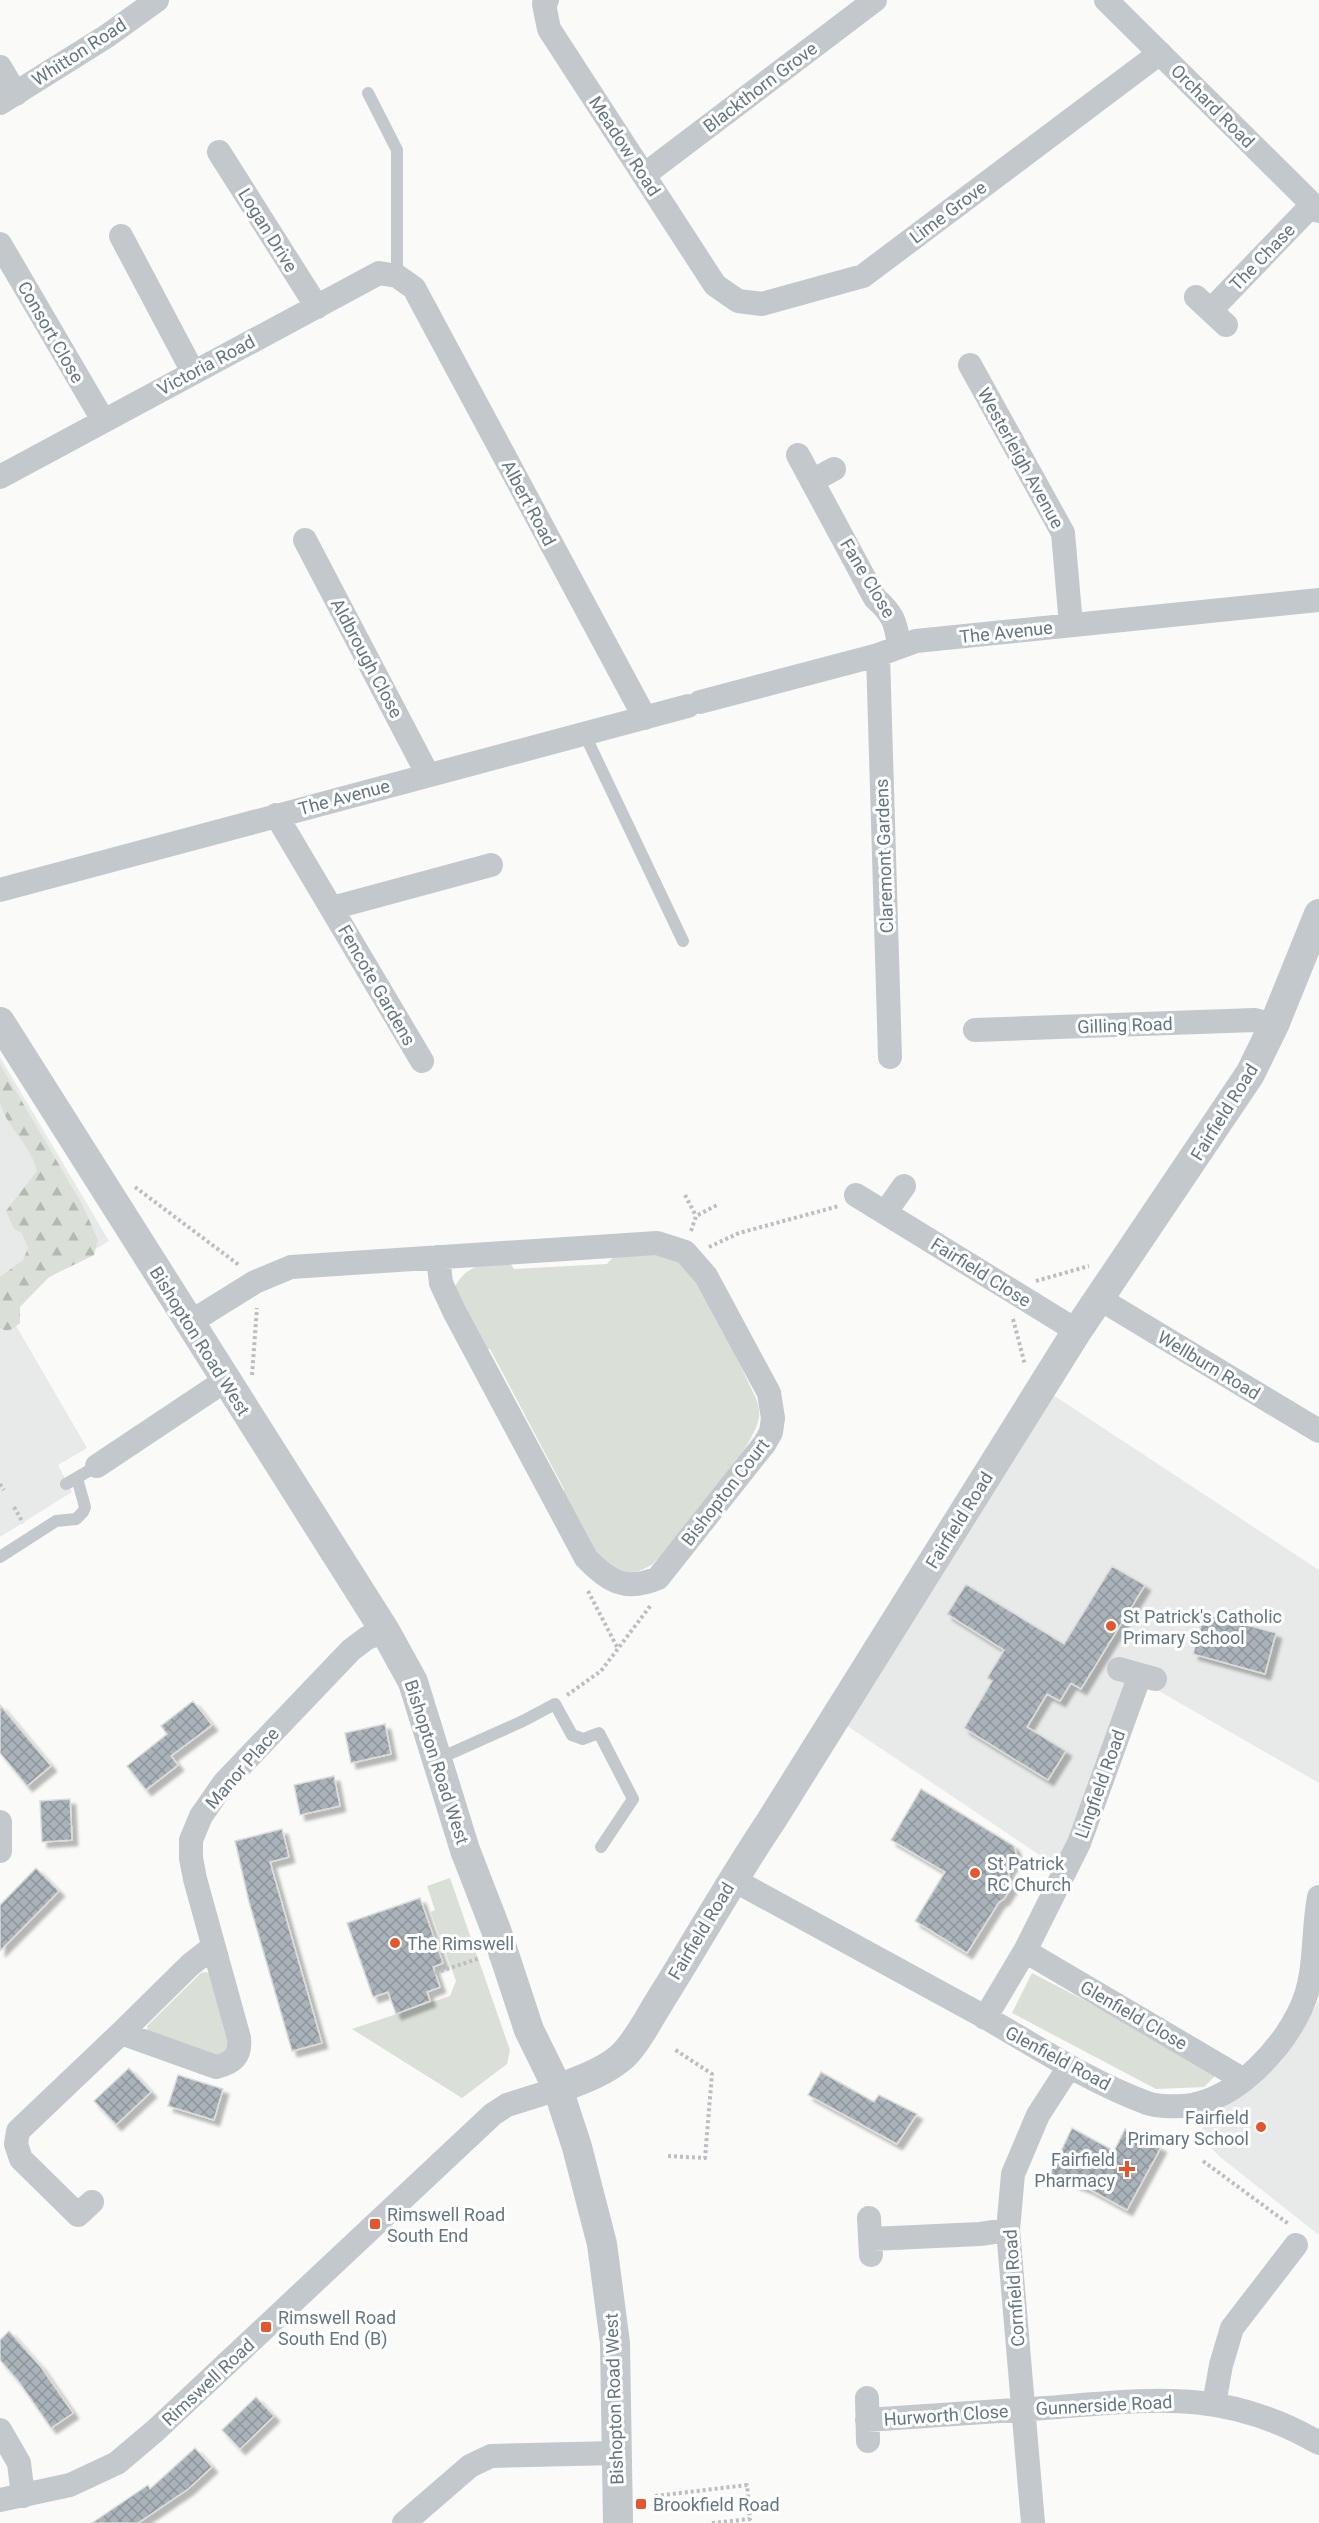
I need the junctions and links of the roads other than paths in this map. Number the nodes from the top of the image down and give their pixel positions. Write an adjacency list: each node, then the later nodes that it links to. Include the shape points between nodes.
1 (157, 0): 8 (street, Whitton Road)
2 (875, 0): 10 (street, Blackthorn Grove)
3 (1106, 0): 5 (street, Orchard Road)
4 (546, 2): 10 (street, Meadow Road, via 549,29)
5 (1160, 53): 11 (street, Orchard Road); 15 (street, Lime Grove, via 863,276 762,304 738,301)
6 (0, 67): 8 (street)
7 (368, 93): 14 (lane, via 397,150)
8 (8, 99)
9 (219, 152): 16 (street, Logan Drive)
10 (644, 175): 15 (street, Meadow Road)
11 (1316, 208): 17 (street, The Chase)
12 (121, 236): 19 (street)
13 (0, 244): 20 (street, Consort Close)
14 (405, 282): 16 (street, Victoria Road, via 379,273); 29 (street, Albert Road)
15 (715, 285)
16 (317, 307): 19 (street, Victoria Road)
17 (1211, 311)
18 (970, 365): 27 (street, Westerleigh Avenue, via 1063,533)
19 (193, 372): 20 (street, Victoria Road)
20 (103, 420): 23 (street, Victoria Road)
21 (798, 455): 24 (street, Fane Close)
22 (834, 469): 24 (street)
23 (0, 477)
24 (812, 481): 28 (street, Fane Close, via 875,598 897,626)
25 (305, 540): 31 (street, Aldbrough Close)
26 (1319, 600): 27 (street, The Avenue)
27 (1071, 625): 28 (street, The Avenue, via 916,641)
28 (888, 651): 29 (street, The Avenue); 41 (street, Claremont Gardens)
29 (645, 718): 30 (street, The Avenue)
30 (585, 735): 31 (street, The Avenue); 37 (lane)
31 (428, 775): 32 (street, The Avenue)
32 (276, 814): 34 (street, The Avenue); 35 (street, Fencote Gardens)
33 (491, 865): 35 (street, Fencote Gardens)
34 (0, 890)
35 (332, 908): 42 (street, Fencote Gardens)
36 (1316, 932): 39 (street, Fairfield Road)
37 (683, 941)
38 (0, 1022): 48 (street, Bishopton Road West)
39 (1274, 1025): 40 (street, Gilling Road, via 1256,1020); 47 (street, Fairfield Road, via 1250,1074)
40 (975, 1030)
41 (890, 1057)
42 (422, 1061)
43 (904, 1186): 45 (street)
44 (856, 1195): 45 (street, Fairfield Close)
45 (885, 1213): 49 (street, Fairfield Close)
46 (438, 1257): 46 (street, Bishopton Court, via 657,1243 685,1252 706,1276 769,1393 773,1411 771,1432 658,1578 645,1584 623,1584 603,1575 586,1558 453,1311 441,1283); 48 (street, Bishopton Court, via 291,1268 259,1280)
47 (1100, 1299): 49 (street, Fairfield Road); 51 (street, Wellburn Road)
48 (189, 1323): 50 (street, Bishopton Road West)
49 (1077, 1331): 60 (street, Fairfield Road)
50 (239, 1380): 52 (street); 54 (street, Bishopton Road West)
51 (1319, 1431)
52 (98, 1466): 53 (lane, via 71,1481 82,1490 84,1512 76,1519 56,1521)
53 (0, 1557)
54 (385, 1631): 56 (street, Bishopton Road West, via 412,1682); 62 (street, Manor Place, via 367,1638 336,1665 224,1783 201,1816 191,1840 191,1858)
55 (1138, 1674): 63 (street, Lingfield Road, via 1079,1843)
56 (436, 1760): 58 (lane, via 555,1704 572,1735 583,1739 599,1733 633,1799); 68 (street, Bishopton Road West, via 529,2030)
57 (0, 1822): 59 (street)
58 (601, 1847)
59 (0, 1851)
60 (732, 1879): 64 (street, Glenfield Road); 68 (street, Fairfield Road, via 697,1942 620,2058)
61 (1319, 1897): 67 (street, Glenfield Road, via 1310,1982 1301,2008 1278,2046)
62 (213, 1947): 65 (street); 65 (street, Manor Place, via 239,2038 236,2058 216,2067)
63 (1025, 1951): 64 (street, Lingfield Road); 67 (street, Glenfield Close)
64 (986, 2018): 66 (street, Glenfield Road)
65 (121, 2033): 69 (street, via 18,2131 16,2144 21,2159 78,2215)
66 (1069, 2067): 67 (street, Glenfield Road, via 1150,2104 1192,2105); 70 (street, Cornfield Road, via 1038,2115 1013,2174)
67 (1244, 2080)
68 (558, 2089): 78 (street, Bishopton Road West, via 602,2244 615,2343); 79 (street, Rimswell Road, via 507,2105 494,2114 117,2463 70,2485)
69 (92, 2202)
70 (1008, 2230): 71 (street, via 980,2235); 74 (street, Cornfield Road)
71 (870, 2237)
72 (1295, 2240): 73 (street, via 1232,2328)
73 (1214, 2404): 74 (street, Gunnerside Road, via 1164,2399); 77 (street, Gunnerside Road, via 1276,2420)
74 (1024, 2409): 75 (street, Hurworth Close); 82 (street, Cornfield Road)
75 (867, 2420)
76 (0, 2430): 79 (street, via 18,2463)
77 (1319, 2443)
78 (617, 2453): 80 (street, via 491,2456 470,2466); 81 (street, Bishopton Road West)
79 (12, 2498)
80 (404, 2523)
81 (618, 2523)
82 (1033, 2523)

